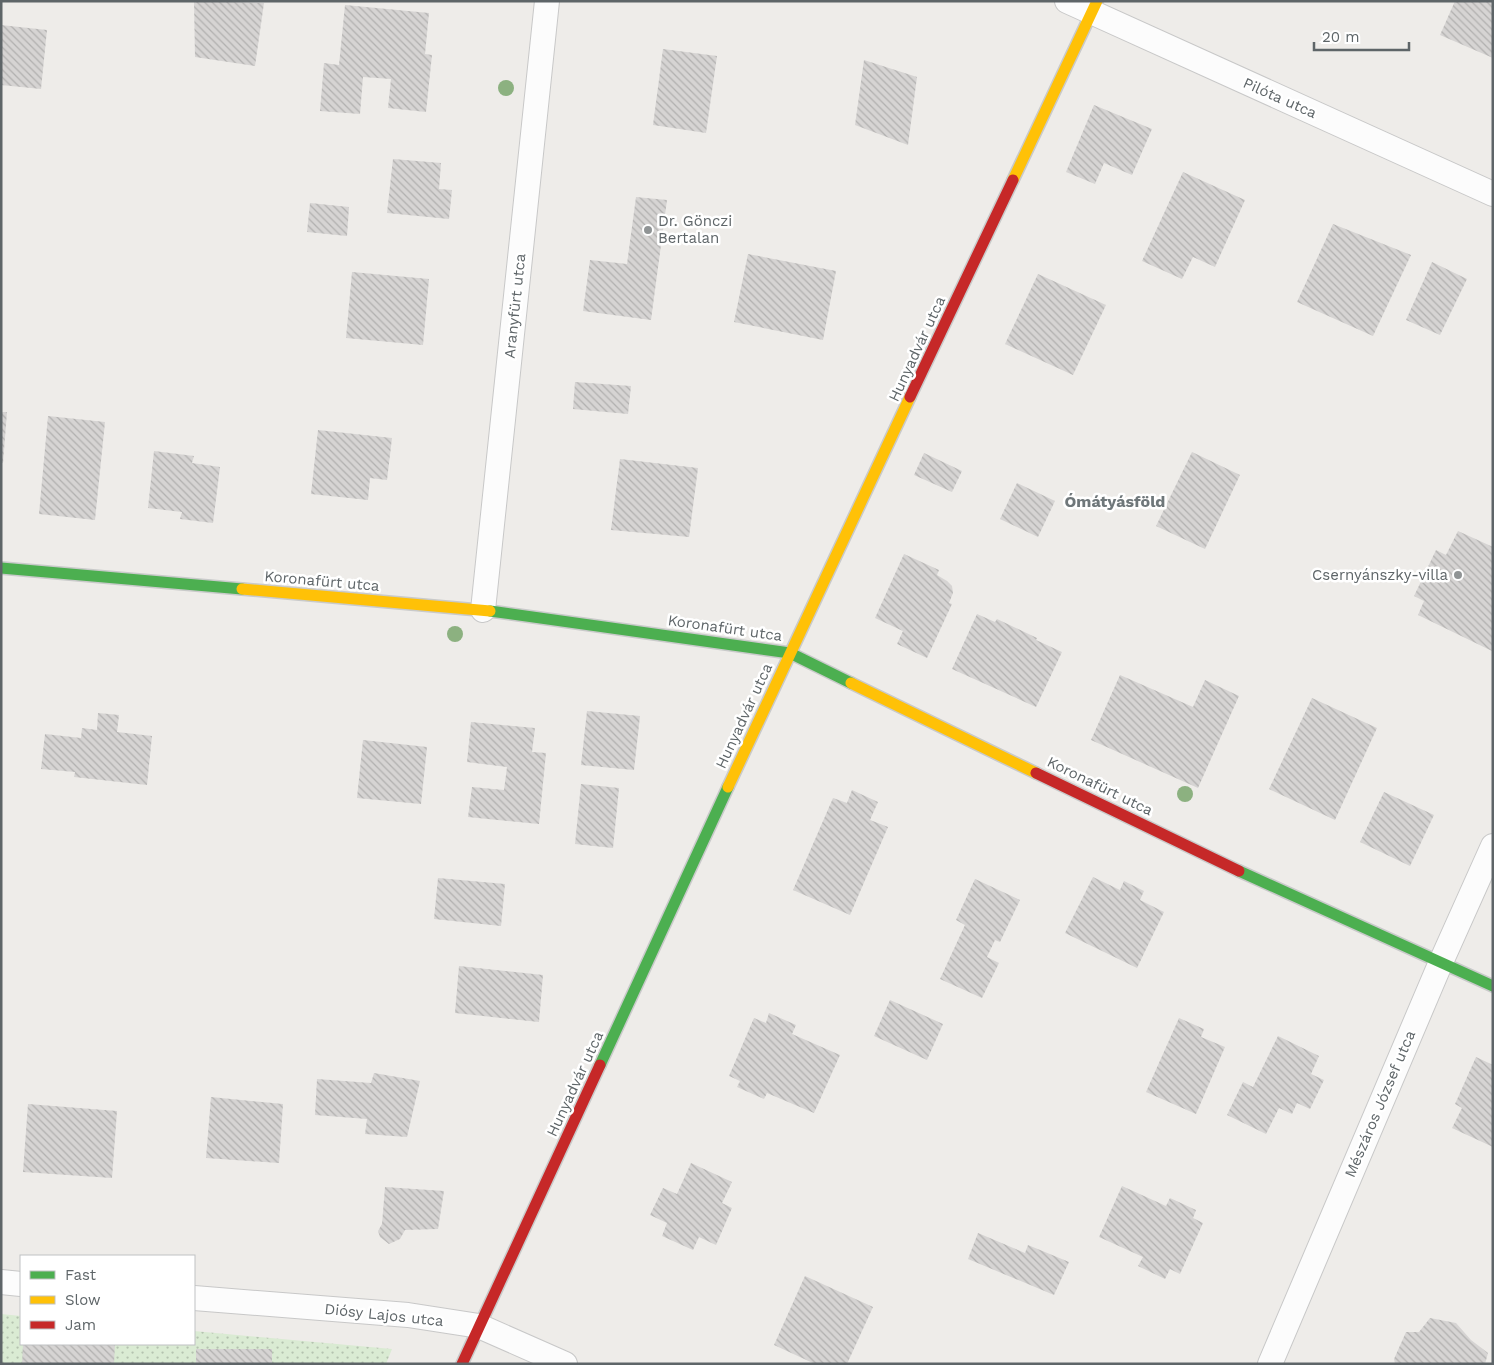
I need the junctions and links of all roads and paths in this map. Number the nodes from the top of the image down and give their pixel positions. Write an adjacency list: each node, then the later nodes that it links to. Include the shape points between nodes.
1 (547, 1): 6 (street, Aranyfürt utca)
2 (1067, 1): 3 (street, Pilóta utca)
3 (1095, 7): 4 (street, Pilóta utca); 7 (street, Hunyadvár utca)
4 (1493, 194)
5 (1, 568): 6 (street, Koronafürt utca)
6 (484, 610): 7 (street, Koronafürt utca)
7 (790, 653): 9 (street, Koronafürt utca, via 1229,866); 14 (street, Hunyadvár utca)
8 (1493, 846): 9 (street, Mészáros József utca)
9 (1441, 962): 10 (street, Koronafürt utca); 17 (street, Mészáros József utca)
10 (1493, 986)
11 (1, 1282): 12 (street)
12 (20, 1284)
13 (195, 1298): 14 (street, Diósy Lajos utca, via 408,1315)
14 (480, 1326): 15 (street, Hunyadvár utca); 16 (street, Diósy Lajos utca)
15 (462, 1364)
16 (566, 1364)
17 (1270, 1364)

